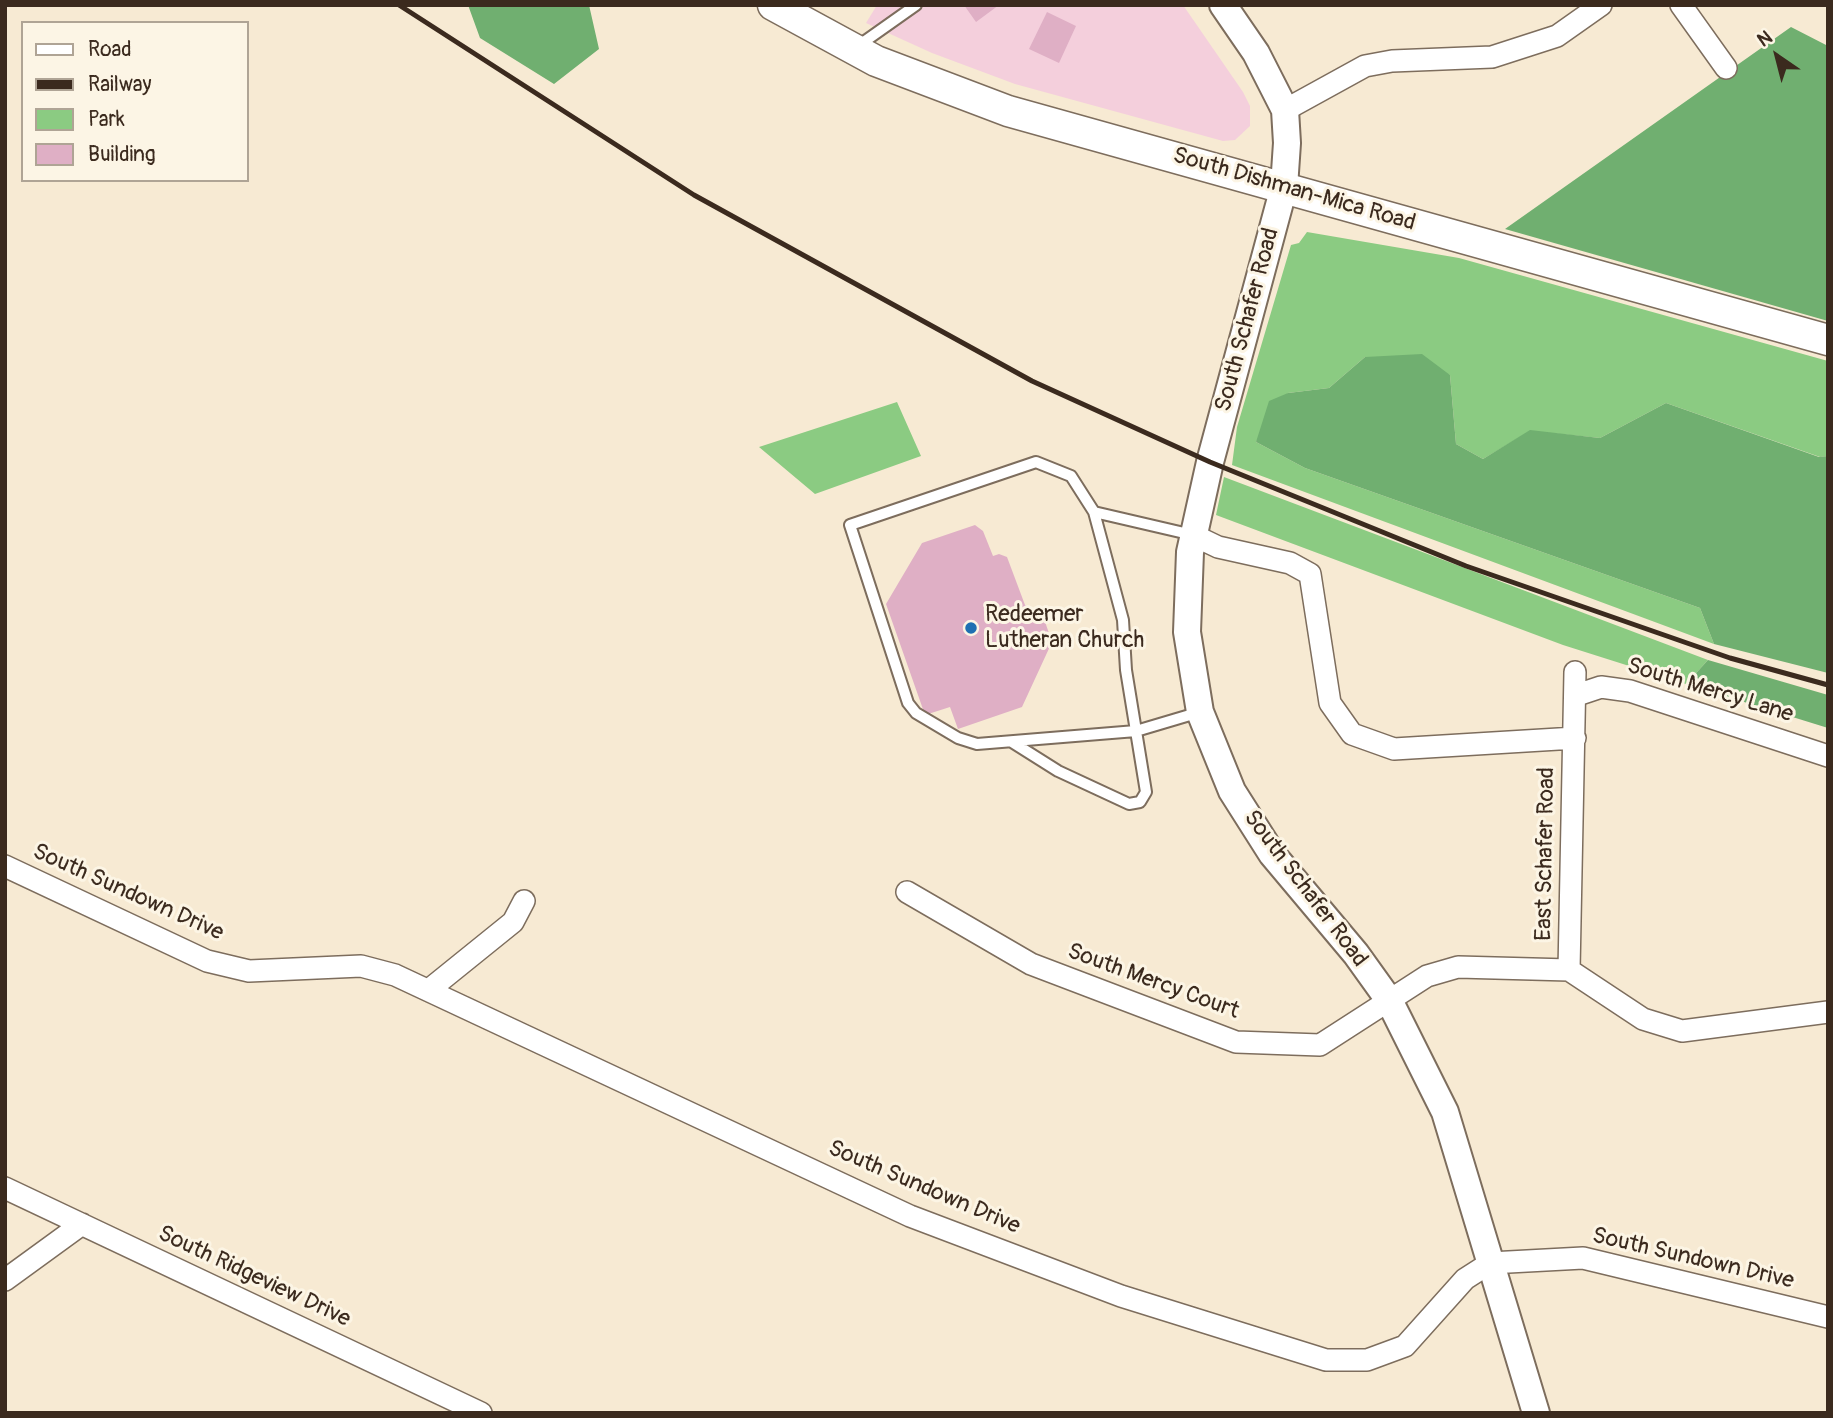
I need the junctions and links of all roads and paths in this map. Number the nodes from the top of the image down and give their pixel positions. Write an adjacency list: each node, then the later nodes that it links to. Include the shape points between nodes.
1 (773, 5): 6 (main road, South Dishman-Mica Road)
2 (916, 5): 6 (lane)
3 (1223, 5): 8 (street, via 1256,53)
4 (1601, 5): 8 (street, via 1557,36 1492,57 1365,66)
5 (1681, 5): 7 (street)
6 (854, 49): 9 (main road, South Dishman-Mica Road, via 1007,111)
7 (1726, 68)
8 (1285, 110): 9 (street, South Schafer Road)
9 (1284, 187): 10 (main road, South Dishman-Mica Road); 12 (street, South Schafer Road)
10 (1828, 340)
11 (1094, 512): 12 (lane); 16 (lane, via 1123,620); 18 (lane, via 1071,476 1036,461 850,525 908,703 926,721 958,738 977,744)
12 (1193, 535): 15 (street, South Schafer Road, via 1187,632); 17 (street, East Schafer Road, via 1218,547 1290,563 1310,574 1330,703 1352,734 1394,749)
13 (1575, 672): 14 (street, East Schafer Road)
14 (1577, 695): 17 (street, East Schafer Road); 19 (street, South Mercy Lane, via 1601,687 1630,691)
15 (1199, 712): 16 (lane); 25 (street, South Schafer Road, via 1232,791 1272,854)
16 (1136, 731): 18 (lane); 18 (lane, via 1146,792 1140,802 1129,804 1058,771)
17 (1575, 738): 23 (street, East Schafer Road)
18 (1012, 742)
19 (1828, 756)
20 (5, 866): 24 (street, South Sundown Drive, via 207,961 249,971 360,966)
21 (907, 892): 25 (street, South Mercy Court, via 1031,964 1236,1042 1320,1045)
22 (524, 901): 24 (street, via 513,922)
23 (1569, 970): 25 (street, South Mercy Court, via 1458,967 1427,976); 26 (street, via 1643,1019 1682,1031)
24 (430, 989): 29 (street, South Sundown Drive, via 910,1216 1121,1297 1326,1360 1367,1360 1405,1346 1465,1279)
25 (1389, 1000): 29 (street, South Schafer Road, via 1445,1112)
26 (1828, 1012)
27 (5, 1188): 28 (street, South Ridgeview Drive)
28 (82, 1224): 30 (street); 32 (street, South Ridgeview Drive)
29 (1490, 1263): 31 (street, South Sundown Drive, via 1583,1258); 33 (street, South Schafer Road)
30 (5, 1280)
31 (1828, 1317)
32 (481, 1413)
33 (1536, 1413)

